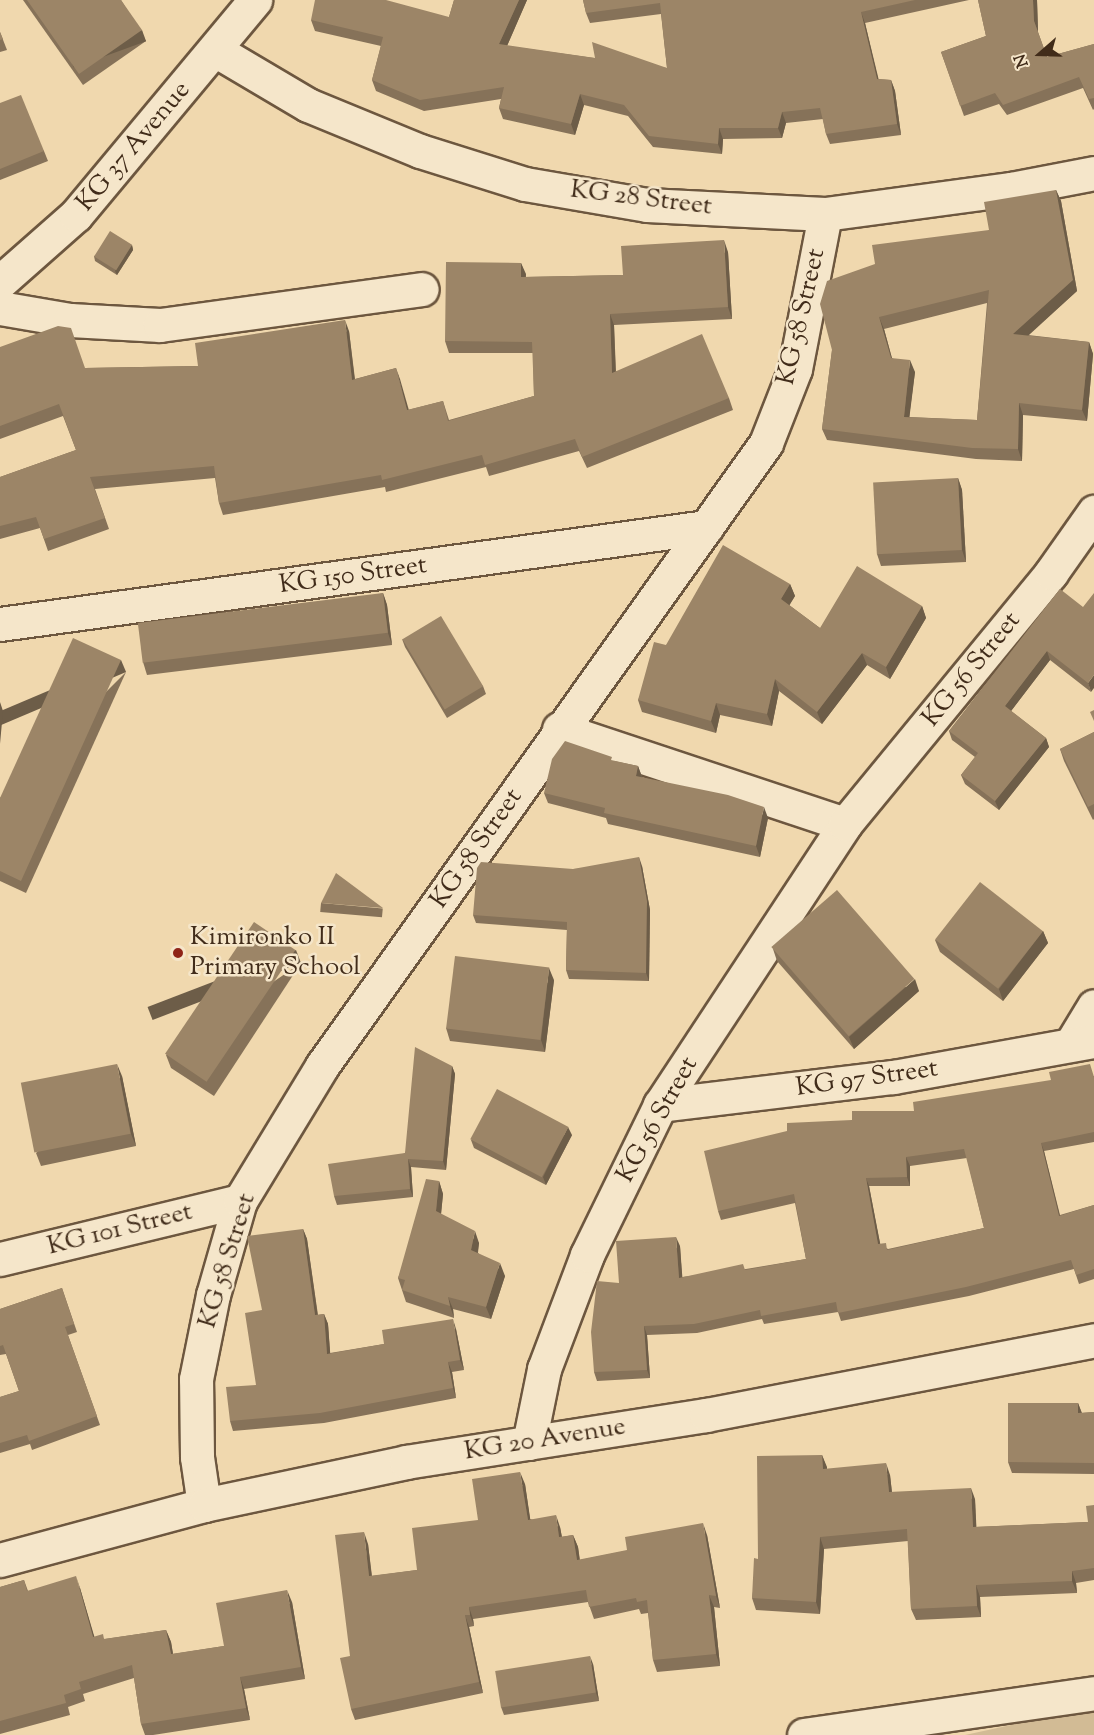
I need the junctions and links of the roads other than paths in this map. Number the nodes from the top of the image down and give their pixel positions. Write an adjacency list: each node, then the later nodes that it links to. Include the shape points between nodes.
1 (255, 0): 2 (street, KG 37 Avenue)
2 (215, 50): 4 (street, KG 28 Street, via 308,105 420,151 525,184 647,205); 5 (street, KG 37 Avenue, via 76,215)
3 (1094, 173): 4 (street, KG 28 Street, via 1011,189)
4 (825, 214): 9 (street, KG 58 Street, via 795,369 766,443)
5 (0, 282)
6 (422, 289): 7 (street, via 160,325 70,320)
7 (0, 308)
8 (1094, 512): 12 (street, KG 56 Street, via 1051,573)
9 (706, 527): 10 (street, KG 150 Street); 11 (street, KG 58 Street)
10 (0, 624)
11 (559, 729): 12 (street); 16 (street, KG 58 Street, via 322,1066)
12 (845, 824): 15 (street, KG 56 Street)
13 (1094, 1006): 14 (street, KG 97 Street)
14 (1083, 1042): 15 (street, KG 97 Street, via 893,1077)
15 (660, 1105): 19 (street, KG 56 Street, via 583,1266 544,1369)
16 (240, 1201): 17 (street, KG 101 Street); 20 (street, KG 58 Street, via 213,1295 196,1378 196,1457)
17 (0, 1259)
18 (1094, 1340): 19 (street, KG 20 Avenue, via 706,1415)
19 (529, 1443): 20 (street, KG 20 Avenue, via 406,1462)
20 (204, 1505): 21 (street, KG 20 Avenue)
21 (0, 1560)
22 (1094, 1693): 23 (street)
23 (872, 1729): 24 (street)
24 (804, 1735)

